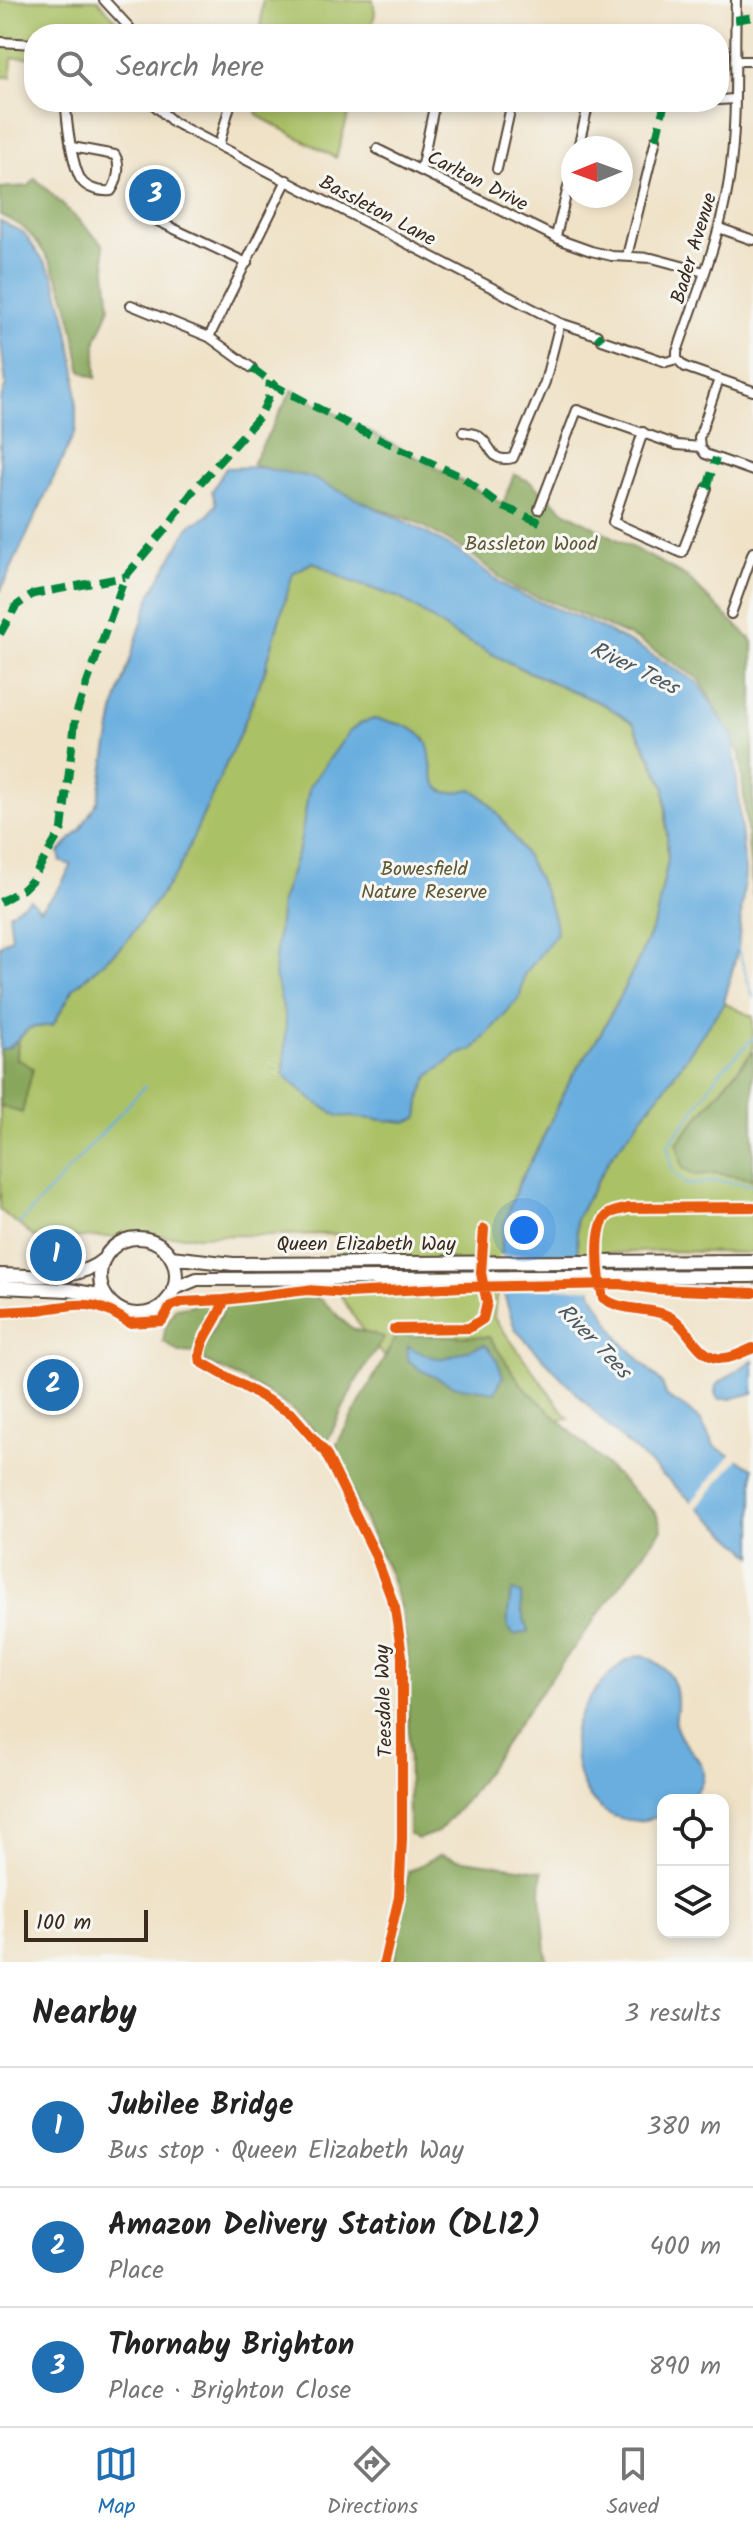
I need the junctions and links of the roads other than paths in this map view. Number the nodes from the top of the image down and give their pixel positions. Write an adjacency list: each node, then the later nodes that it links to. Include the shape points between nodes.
1 (104, 0): 3 (street)
2 (736, 0): 6 (street, Bader Avenue)
3 (126, 24)
4 (0, 42): 5 (street)
5 (24, 43)
6 (735, 61): 7 (street); 9 (street, Bader Avenue)
7 (753, 61)
8 (729, 99): 9 (street)
9 (734, 99): 26 (street, Bader Avenue, via 729,180)
10 (67, 112): 19 (street)
11 (162, 112): 18 (street, Bassleton Lane)
12 (228, 112): 18 (street)
13 (431, 112): 21 (street)
14 (510, 112): 22 (street)
15 (587, 112): 16 (street)
16 (581, 136)
17 (656, 139): 29 (street)
18 (219, 145): 23 (street, Bassleton Lane)
19 (72, 147): 19 (street, via 115,155 119,162 111,191 86,186)
20 (377, 149): 21 (street, Carlton Drive)
21 (421, 169): 27 (street, Carlton Drive)
22 (497, 169)
23 (287, 180): 30 (street); 33 (street, Bassleton Lane)
24 (563, 208): 27 (street)
25 (151, 218): 30 (street)
26 (719, 228): 28 (street); 31 (street, Bader Avenue)
27 (556, 236): 29 (street, Carlton Drive, via 591,251)
28 (753, 240)
29 (627, 256): 31 (street, Carlton Drive)
30 (247, 263): 34 (street)
31 (704, 272): 35 (street, Bader Avenue)
32 (131, 305): 34 (street)
33 (560, 323): 35 (street, Bassleton Lane, via 666,362); 42 (street, via 545,382 513,458 496,458)
34 (209, 337): 36 (street)
35 (677, 359): 37 (street, Bassleton Lane)
36 (252, 368)
37 (719, 379): 38 (street, Bassleton Lane); 43 (street)
38 (753, 391)
39 (482, 424): 42 (street)
40 (463, 432): 42 (street)
41 (643, 432): 43 (street); 45 (street, via 613,522 682,553); 46 (street, via 577,410)
42 (478, 435)
43 (700, 447): 44 (street, via 705,454)
44 (753, 471)
45 (707, 488)
46 (539, 509)
47 (753, 552): 48 (street)
48 (731, 614)
49 (171, 1257): 50 (street, via 155,1242 133,1238 113,1247); 51 (street, Queen Elizabeth Way, via 233,1264); 55 (street, via 176,1270)
50 (104, 1259): 52 (street, via 91,1270 63,1276); 56 (street, via 100,1274)
51 (753, 1261)
52 (0, 1275)
53 (753, 1276): 55 (street, Queen Elizabeth Way, via 197,1279)
54 (0, 1287): 56 (street)
55 (173, 1289): 56 (street, via 164,1304 144,1313 123,1311)
56 (106, 1296)

